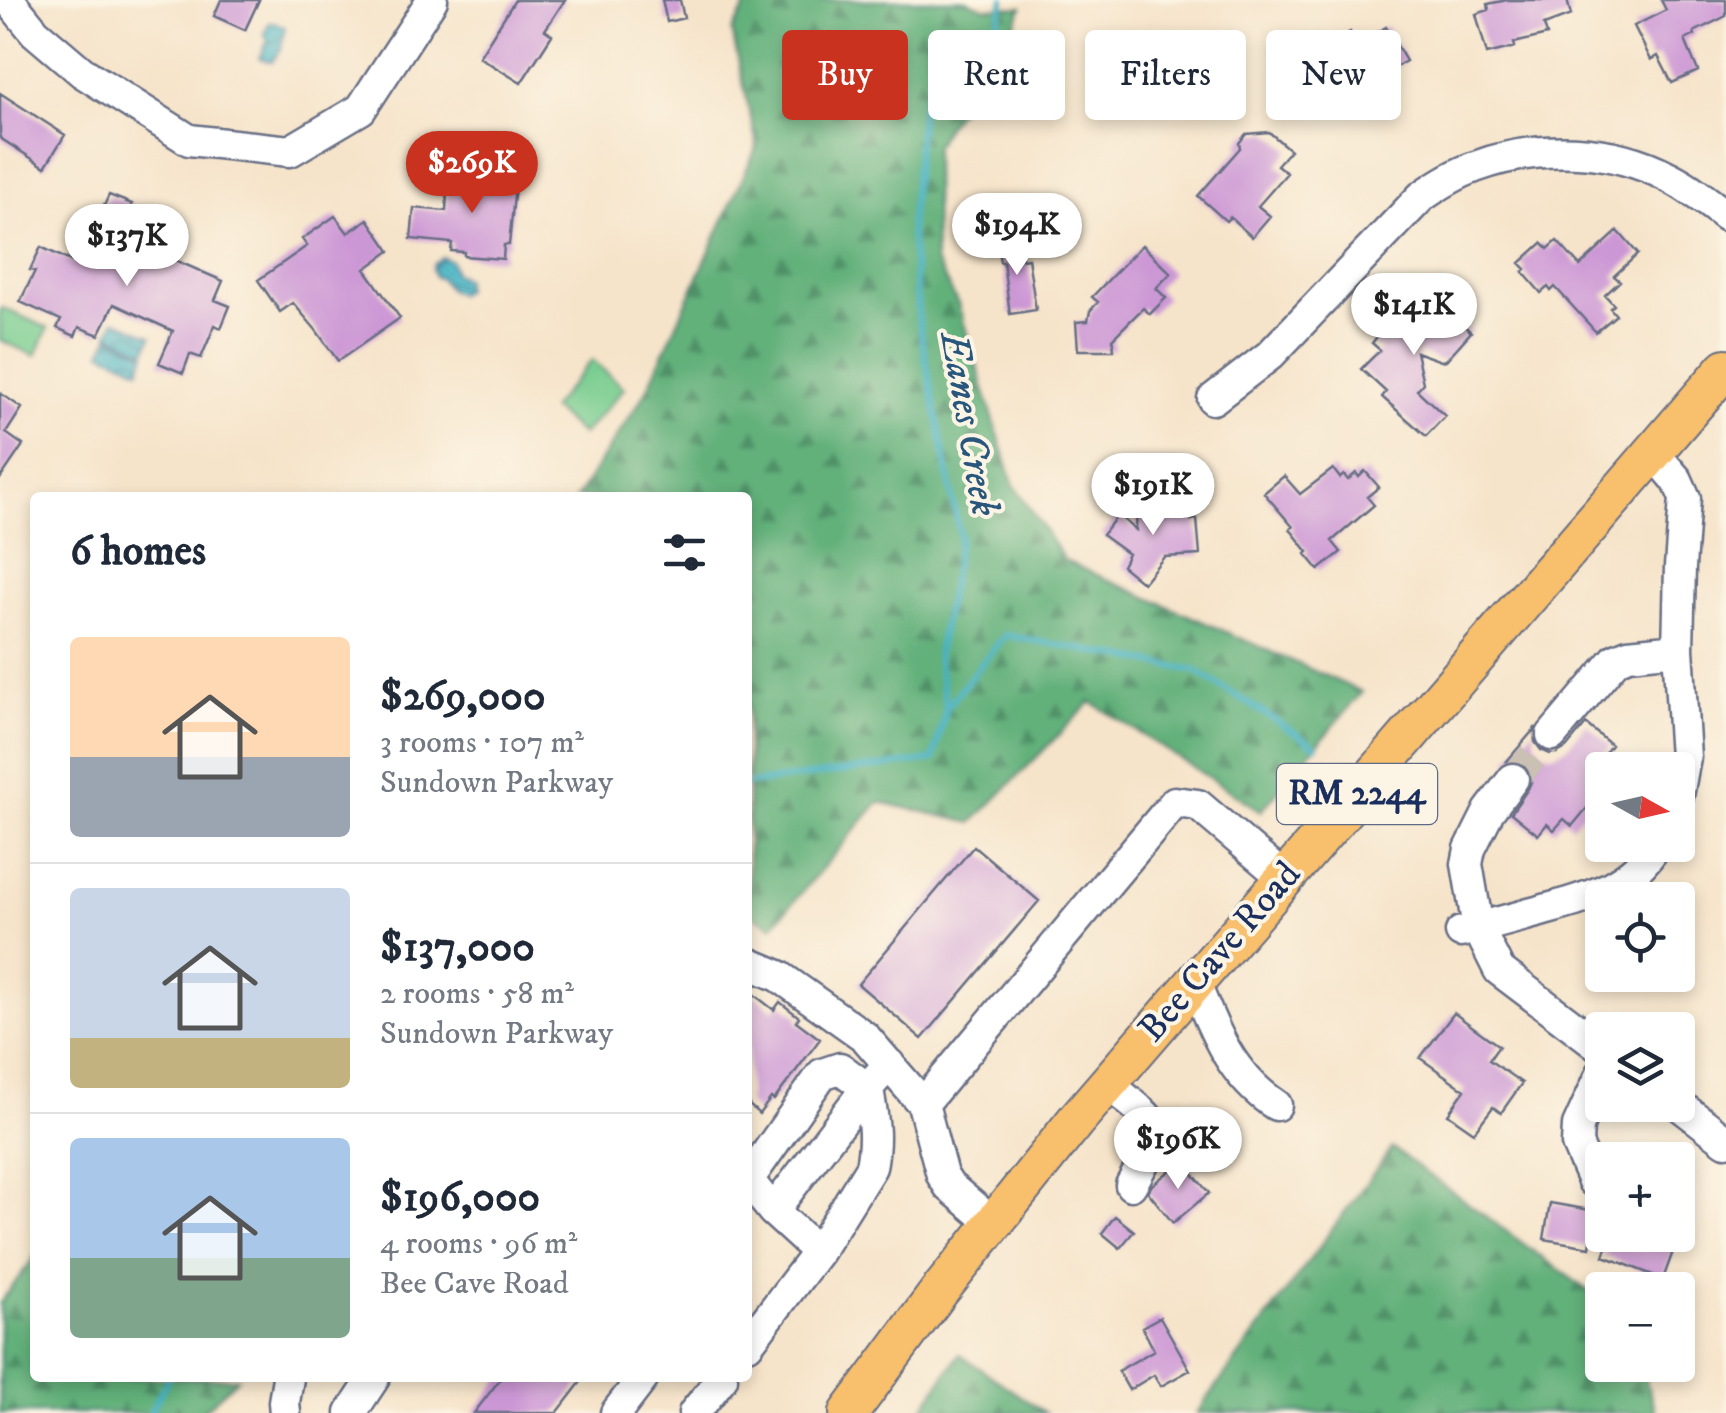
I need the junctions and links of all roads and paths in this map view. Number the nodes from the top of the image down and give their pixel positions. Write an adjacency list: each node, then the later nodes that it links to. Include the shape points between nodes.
1 (9, 0): 2 (street, via 82,72 189,140 290,151 361,108)
2 (432, 0)
3 (1726, 216): 5 (street, via 1670,177 1608,155 1530,154 1473,167 1421,197 1270,356)
4 (1726, 368): 6 (main road, Bee Cave Road / RM 2244)
5 (1214, 400)
6 (1654, 452): 7 (street, via 1685,498); 12 (main road, Bee Cave Road / RM 2244)
7 (1678, 648): 8 (street, via 1616,659); 9 (street)
8 (1552, 735)
9 (1685, 752)
10 (1513, 779): 13 (street, via 1470,849)
11 (1643, 862): 13 (street, via 1609,889)
12 (1284, 878): 15 (main road, Bee Cave Road / RM 2244); 20 (street, via 1217,819 1175,802)
13 (1469, 930): 16 (street, via 1499,970)
14 (752, 965): 17 (street, via 780,976 866,1037)
15 (1194, 981): 18 (main road, Bee Cave Road / RM 2244); 21 (street, via 1236,1069)
16 (1585, 1035)
17 (889, 1064): 19 (street); 20 (street)
18 (1108, 1083): 28 (street, via 1149,1118 1155,1134); 30 (main road, Bee Cave Road / RM 2244)
19 (868, 1089): 26 (street, via 840,1068 822,1074); 29 (street); 31 (street, via 876,1133 871,1167)
20 (923, 1104): 30 (street, via 942,1175)
21 (1276, 1105)
22 (1585, 1111): 25 (street, via 1577,1144)
23 (1695, 1117): 24 (street)
24 (1726, 1141)
25 (1585, 1162)
26 (752, 1174)
27 (752, 1185): 29 (street)
28 (1131, 1185)
29 (773, 1211): 31 (street)
30 (993, 1222): 39 (main road, Bee Cave Road / RM 2244)
31 (818, 1252): 32 (street)
32 (752, 1339)
33 (287, 1382): 36 (street)
34 (371, 1382): 37 (street)
35 (640, 1382): 38 (street)
36 (285, 1413)
37 (351, 1413)
38 (616, 1413)
39 (849, 1413)

